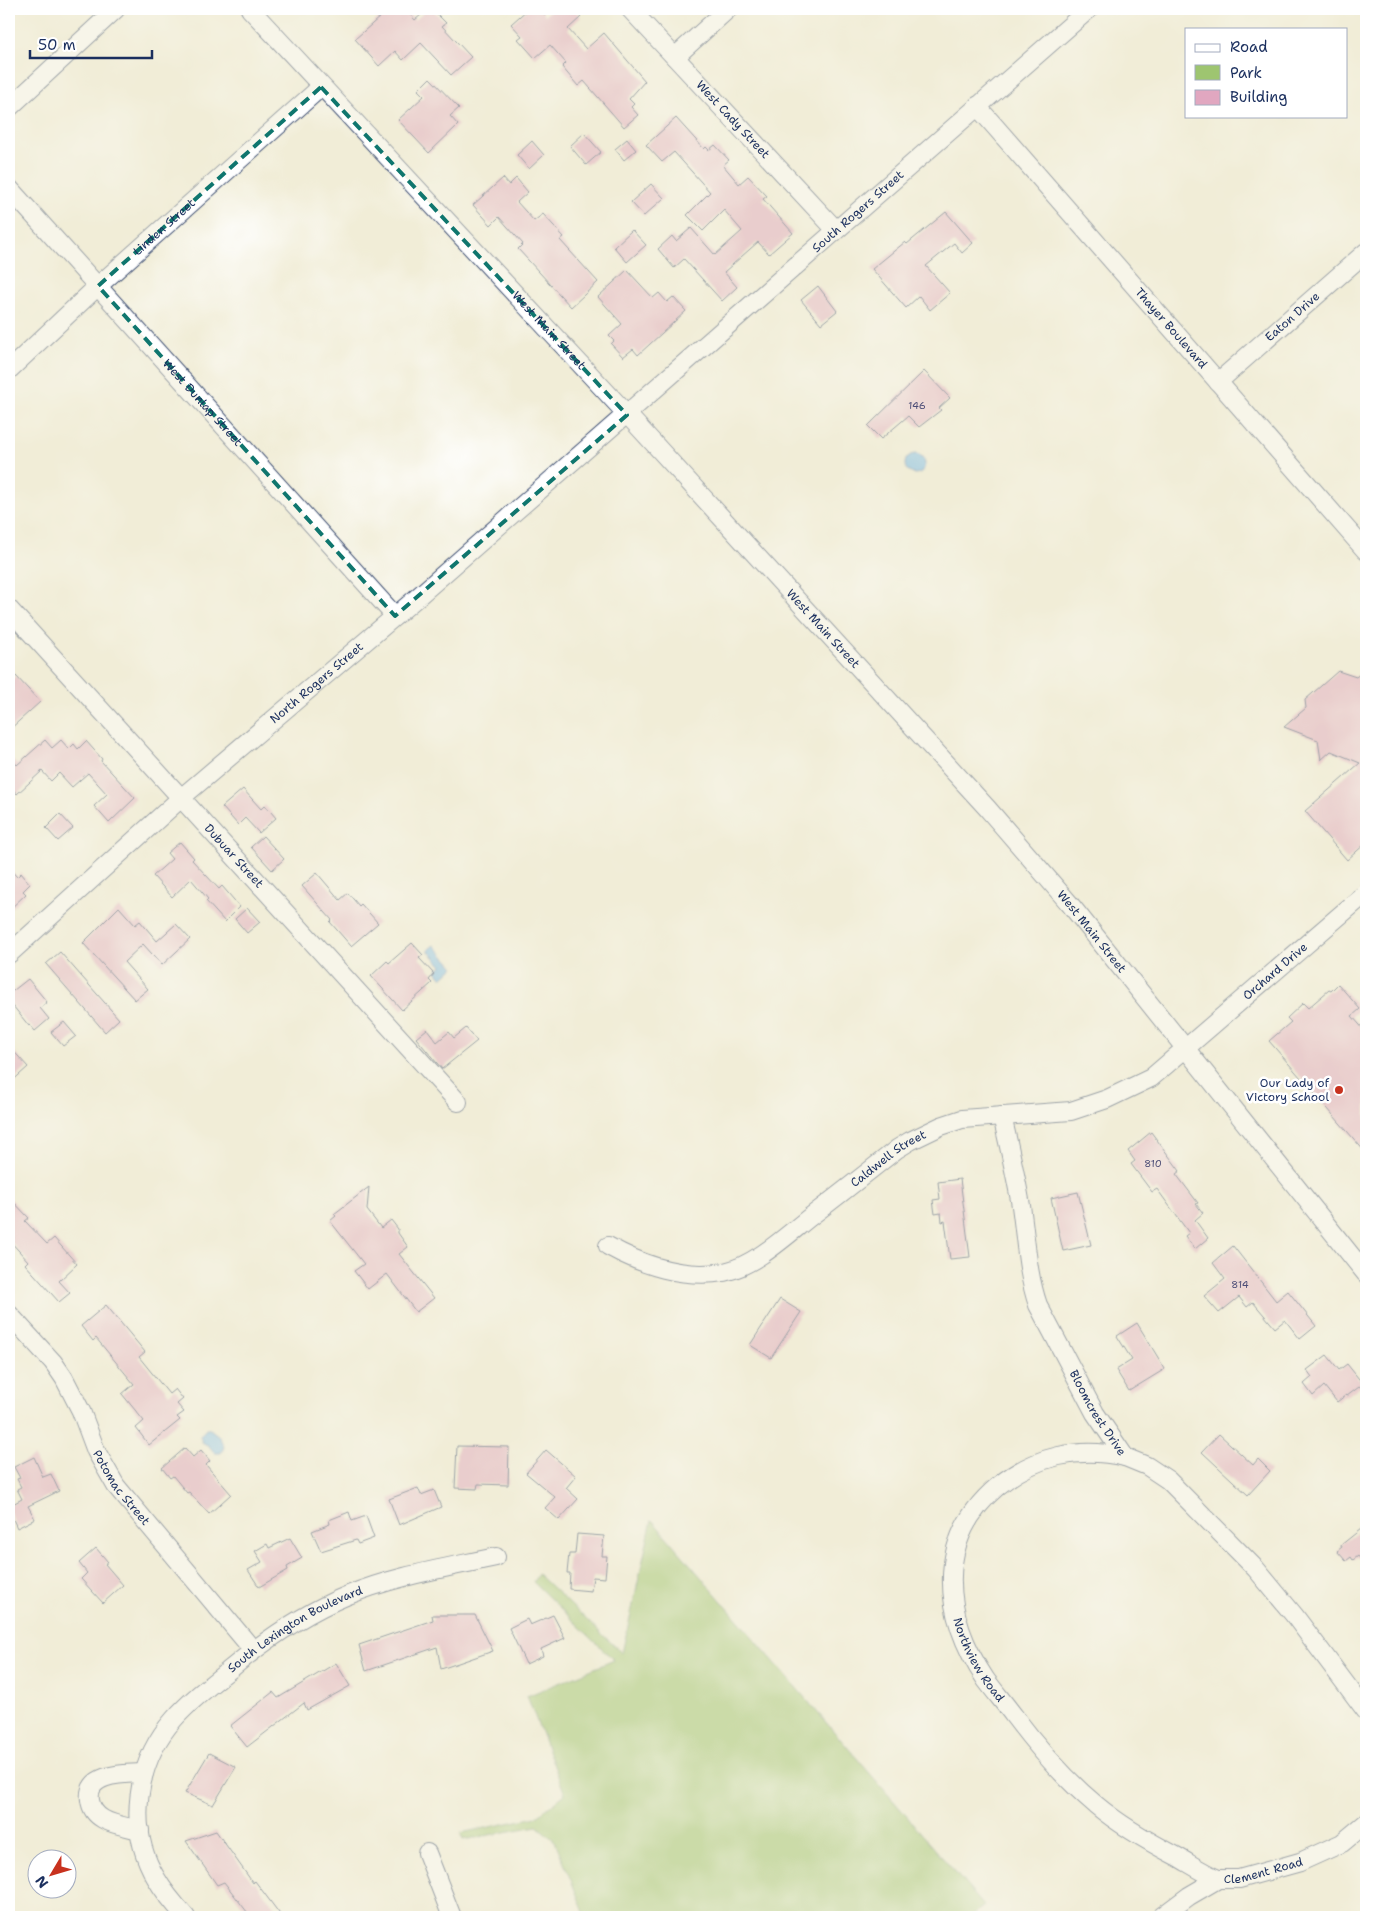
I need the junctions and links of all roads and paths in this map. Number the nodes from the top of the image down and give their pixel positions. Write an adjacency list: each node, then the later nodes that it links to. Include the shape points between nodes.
1 (116, 9): 9 (street)
2 (250, 9): 7 (street, West Main Street)
3 (630, 9): 6 (street, West Cady Street)
4 (728, 9): 6 (street)
5 (1089, 9): 8 (street, South Rogers Street)
6 (675, 57): 11 (street, West Cady Street)
7 (321, 87): 13 (street, Linden Street); 16 (street, West Main Street)
8 (977, 106): 11 (street, South Rogers Street); 15 (street, Thayer Boulevard)
9 (9, 108)
10 (9, 188): 13 (street, West Dunlap Street)
11 (836, 230): 16 (street, South Rogers Street)
12 (1366, 252): 15 (street, Eaton Drive)
13 (98, 286): 14 (street, Linden Street); 19 (street, West Dunlap Street)
14 (9, 370)
15 (1218, 382): 17 (street, Thayer Boulevard)
16 (627, 415): 19 (street, North Rogers Street); 23 (street, West Main Street, via 988,809)
17 (1366, 551)
18 (9, 609): 20 (street, Dubuar Street)
19 (395, 616): 20 (street, North Rogers Street)
20 (181, 798): 22 (street, North Rogers Street); 24 (street, Dubuar Street)
21 (1366, 893): 23 (street, Orchard Drive)
22 (9, 954)
23 (1185, 1050): 25 (street, Caldwell Street, via 1151,1078 1090,1106 1054,1113); 27 (street, West Main Street)
24 (458, 1102)
25 (1002, 1116): 26 (street, Caldwell Street, via 962,1119 910,1141 770,1248 725,1272 678,1272 630,1258); 29 (street, Bloomcrest Drive, via 1036,1299 1095,1413)
26 (608, 1246)
27 (1366, 1274)
28 (9, 1314): 31 (street, Potomac Street, via 64,1378 96,1451 116,1486)
29 (1125, 1457): 32 (street, Bloomcrest Drive, via 1148,1466 1168,1480 1250,1562); 37 (street, Northview Road, via 1071,1453 1039,1461 1012,1475 978,1507 962,1529 952,1564 952,1595 970,1652 986,1680 1063,1775 1118,1822)
30 (496, 1556): 31 (street, South Lexington Boulevard, via 390,1580 346,1596 295,1621)
31 (253, 1650): 33 (street, South Lexington Boulevard, via 174,1719 154,1747)
32 (1366, 1711)
33 (144, 1773): 35 (street, South Lexington Boulevard, via 139,1797); 35 (street, via 104,1777 91,1790 90,1798 92,1807 102,1818)
34 (1366, 1823): 37 (street, Clement Road, via 1342,1843 1300,1862 1239,1879)
35 (140, 1830): 38 (street, South Lexington Boulevard, via 146,1856 156,1878)
36 (427, 1853): 39 (street)
37 (1218, 1879): 40 (street, Clement Road)
38 (186, 1917)
39 (452, 1917)
40 (1161, 1917)

